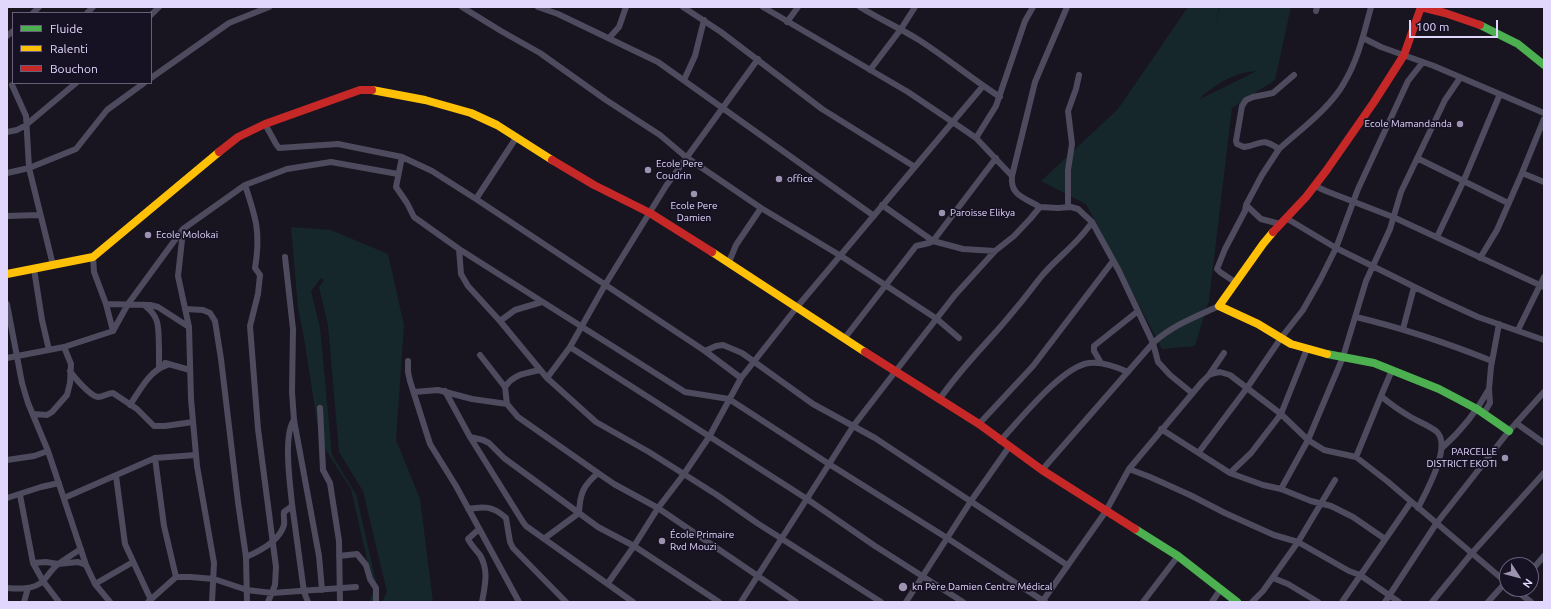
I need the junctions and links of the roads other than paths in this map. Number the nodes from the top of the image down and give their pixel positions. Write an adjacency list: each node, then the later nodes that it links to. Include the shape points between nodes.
1 (269, 7): 25 (street, via 229,23)
2 (462, 7): 45 (street, via 540,53 660,135)
3 (538, 7): 16 (street)
4 (626, 7): 16 (street, via 619,27)
5 (683, 7): 13 (street)
6 (763, 7): 14 (street)
7 (798, 7): 14 (street)
8 (860, 7): 15 (street)
9 (915, 7): 15 (street)
10 (1033, 7): 33 (street, via 1025,21)
11 (1067, 7): 53 (street, via 1035,82)
12 (1370, 7): 17 (street)
13 (704, 20): 19 (street); 27 (street, via 695,56)
14 (787, 22): 22 (street)
15 (901, 29): 22 (street); 31 (street)
16 (609, 38): 27 (street, via 658,62)
17 (1363, 38): 18 (street); 43 (street, via 1345,82 1336,95)
18 (1404, 55): 20 (street); 21 (street, via 1421,7 1481,26 1517,44); 57 (street)
19 (758, 59): 34 (street); 48 (street, via 822,109)
20 (1423, 62): 26 (street); 59 (street, via 1408,81)
21 (1544, 65)
22 (870, 70): 37 (street)
23 (1079, 75): 64 (street, via 1068,112 1072,144 1068,170)
24 (1294, 75): 43 (street, via 1274,93 1249,98 1242,106 1237,144 1248,147 1262,141)
25 (152, 77)
26 (1460, 78): 32 (street); 47 (street, via 1445,100)
27 (684, 80): 34 (street)
28 (11, 84): 39 (street, via 24,112)
29 (75, 84): 39 (street)
30 (143, 84): 49 (street, via 107,110 76,149)
31 (983, 86): 33 (street); 37 (street)
32 (1500, 94): 35 (street); 54 (street)
33 (1000, 97): 42 (street)
34 (722, 108): 45 (street); 69 (street)
35 (1544, 113)
36 (1544, 119): 51 (street)
37 (952, 122): 42 (street); 48 (street)
38 (265, 124): 41 (street, via 355,92 372,90 425,100 471,113 497,125); 44 (street, via 280,148 338,144); 80 (street, via 238,138 212,157)
39 (26, 125): 40 (street); 49 (street)
40 (7, 132)
41 (516, 138): 58 (street); 66 (street, via 594,185)
42 (976, 138): 46 (street)
43 (1279, 149): 62 (street)
44 (402, 157): 52 (street); 58 (street, via 432,171)
45 (686, 157): 65 (street); 66 (street)
46 (996, 158): 53 (street); 75 (street)
47 (1417, 158): 54 (street); 70 (street, via 1401,192)
48 (915, 167): 61 (street)
49 (29, 168): 50 (street); 67 (street)
50 (7, 173)
51 (1522, 173): 55 (street); 60 (street)
52 (398, 174): 56 (street, via 331,162 283,170); 77 (street, via 396,188 414,217)
53 (1012, 176): 63 (street, via 1012,188 1015,193)
54 (1464, 180): 60 (street); 74 (street)
55 (1544, 182)
56 (245, 185): 73 (street); 209 (street, via 256,219 258,236 255,268 260,275 250,326 258,429)
57 (1315, 186): 59 (street); 71 (street)
58 (476, 199): 91 (street)
59 (1354, 202): 70 (street); 76 (street)
60 (1508, 203): 82 (street)
61 (882, 205): 69 (street); 75 (street)
62 (1246, 205): 71 (street, via 1260,219); 90 (street, via 1217,268)
63 (1040, 207): 64 (street); 78 (street)
64 (1068, 207): 72 (street, via 1078,209)
65 (761, 208): 79 (street); 84 (street, via 736,245)
66 (650, 214): 84 (street); 91 (street)
67 (40, 215): 68 (street); 85 (street)
68 (7, 216)
69 (874, 216): 79 (street)
70 (1393, 217): 74 (street); 86 (street)
71 (1283, 221): 76 (street); 90 (street)
72 (1092, 222): 83 (street); 152 (street, via 1084,234 1040,278 957,375)
73 (183, 229): 98 (street); 102 (street, via 178,276)
74 (1437, 237): 82 (street)
75 (933, 241): 78 (street, via 963,249); 92 (street, via 916,246)
76 (1336, 248): 86 (street); 114 (street, via 1303,310)
77 (459, 249): 95 (street); 106 (street, via 461,274 464,280)
78 (995, 251): 105 (street)
79 (841, 256): 92 (street); 101 (street)
80 (93, 257): 85 (street); 97 (street, via 94,272)
81 (285, 257): 159 (street, via 293,329)
82 (1480, 258): 93 (street)
83 (1114, 261): 103 (street); 162 (street, via 1032,366)
84 (729, 262): 101 (street)
85 (52, 265): 87 (street)
86 (1374, 267): 94 (street); 104 (street, via 1366,281)
87 (34, 269): 88 (street); 121 (street)
88 (7, 274)
89 (1544, 277): 93 (street)
90 (1235, 282): 100 (street)
91 (605, 285): 108 (street); 122 (street)
92 (886, 285): 105 (street); 115 (street)
93 (1542, 286): 111 (street)
94 (1414, 287): 107 (street, via 1461,310); 110 (street)
95 (542, 302): 106 (street, via 515,310); 108 (street)
96 (7, 304): 125 (street)
97 (106, 304): 98 (street); 112 (street)
98 (128, 304): 99 (street); 112 (street)
99 (144, 305): 109 (street, via 158,307); 128 (street, via 152,311 157,320)
100 (1219, 306): 114 (street); 117 (street, via 1172,328)
101 (797, 307): 115 (street); 130 (street)
102 (185, 309): 109 (street); 216 (street, via 203,310 210,313 215,321)
103 (1138, 311): 117 (street); 132 (street, via 1094,346)
104 (1356, 317): 110 (street); 126 (street)
105 (937, 319): 113 (street); 139 (street)
106 (500, 321): 136 (street)
107 (1499, 324): 111 (street); 131 (street)
108 (581, 326): 119 (street); 151 (street, via 685,392)
109 (189, 327): 135 (street)
110 (1403, 329): 131 (street)
111 (1518, 330): 116 (street)
112 (113, 331): 118 (street)
113 (959, 338)
114 (1281, 338): 120 (street); 145 (street)
115 (844, 339): 139 (street)
116 (1544, 340)
117 (1153, 343): 140 (street); 149 (street, via 1162,368)
118 (64, 347): 121 (street); 138 (street, via 70,360)
119 (570, 347): 142 (street); 167 (street)
120 (1307, 349): 126 (street); 158 (street)
121 (48, 350): 125 (street)
122 (705, 351): 130 (street, via 723,345); 143 (street)
123 (1224, 353): 141 (street)
124 (480, 355): 144 (street)
125 (17, 356): 127 (street); 157 (street, via 22,383)
126 (1343, 357): 137 (street, via 1359,359); 168 (street)
127 (7, 358)
128 (159, 358): 133 (street); 134 (street)
129 (408, 361): 147 (street, via 408,372)
130 (754, 361): 143 (street); 163 (street, via 813,404)
131 (1492, 361): 156 (street, via 1490,389)
132 (1101, 363): 140 (street); 169 (street, via 1089,362 1064,376 1037,400)
133 (167, 365): 134 (street); 135 (street)
134 (159, 367): 154 (street)
135 (190, 370): 160 (street)
136 (540, 370): 142 (street); 144 (street, via 520,374)
137 (1392, 370): 150 (street); 156 (street, via 1439,389)
138 (70, 371): 154 (street, via 95,396 113,393); 157 (street, via 67,395 50,413)
139 (895, 372): 152 (street); 163 (street)
140 (1128, 372): 181 (street)
141 (1209, 376): 145 (street, via 1220,372 1226,373); 149 (street)
142 (547, 378): 185 (street, via 596,422)
143 (741, 378): 151 (street)
144 (505, 387): 153 (street)
145 (1247, 388): 158 (street); 174 (street)
146 (446, 391): 147 (street); 153 (street, via 472,399); 166 (street)
147 (414, 392): 200 (street, via 430,444)
148 (1544, 392): 161 (street)
149 (1192, 393): 164 (street)
150 (1381, 396): 172 (street, via 1407,415 1436,431 1442,440); 177 (street)
151 (729, 399): 167 (street); 179 (street)
152 (939, 400): 162 (street)
153 (507, 404): 182 (street, via 518,417)
154 (130, 405): 160 (street, via 157,428)
155 (320, 408): 214 (street, via 323,470 330,483)
156 (1480, 411): 165 (street); 172 (street)
157 (34, 414): 173 (street)
158 (1281, 414): 168 (street); 183 (street, via 1251,453)
159 (294, 420): 196 (street, via 290,426 288,455); 237 (street, via 319,556)
160 (193, 422): 175 (street)
161 (1516, 423): 165 (street); 170 (street)
162 (979, 424): 169 (street)
163 (854, 425): 179 (street); 194 (street)
164 (1161, 429): 174 (street); 180 (street)
165 (1509, 431): 203 (street)
166 (470, 437): 202 (street, via 489,443 504,458); 205 (street, via 522,522)
167 (709, 437): 185 (street); 193 (street)
168 (1308, 440): 177 (street, via 1324,450); 189 (street)
169 (1000, 441): 171 (street)
170 (1544, 443)
171 (1009, 447): 181 (street); 194 (street)
172 (1442, 448): 199 (street, via 1431,482)
173 (48, 451): 178 (street); 188 (street)
174 (1199, 452): 183 (street)
175 (196, 455): 176 (street); 228 (street, via 214,558)
176 (155, 458): 186 (street); 225 (street, via 164,526)
177 (1356, 458): 195 (street)
178 (7, 460)
179 (829, 464): 193 (street); 206 (street)
180 (1129, 469): 201 (street); 210 (street, via 1274,535)
181 (1042, 470): 201 (street)
182 (598, 473): 198 (street); 202 (street, via 582,490)
183 (1230, 473): 189 (street)
184 (1544, 473): 213 (street)
185 (684, 474): 198 (street); 207 (street)
186 (116, 476): 192 (street); 217 (street, via 125,544)
187 (1335, 480): 197 (street)
188 (59, 483): 190 (street); 192 (street)
189 (1281, 489): 197 (street)
190 (20, 495): 191 (street); 218 (street)
191 (7, 498)
192 (64, 498): 212 (street)
193 (807, 499): 207 (street); 223 (street)
194 (971, 501): 206 (street); 221 (street)
195 (1411, 502): 199 (street); 208 (street)
196 (292, 504): 209 (street, via 284,512 283,527); 240 (street)
197 (1320, 504): 208 (street, via 1338,509); 210 (street)
198 (658, 508): 211 (street); 222 (street)
199 (1418, 508): 203 (street)
200 (468, 509): 204 (street); 256 (street, via 488,507 503,515 513,548)
201 (1106, 511): 215 (street); 221 (street)
202 (579, 513): 205 (street); 211 (street, via 598,527)
203 (1436, 524): 213 (street); 242 (street)
204 (479, 529): 254 (street, via 468,539 486,570); 255 (street)
205 (545, 538): 230 (street)
206 (947, 538): 223 (street); 244 (street)
207 (781, 539): 222 (street); 261 (street)
208 (1385, 539): 224 (street)
209 (272, 541): 216 (street); 241 (street, via 276,567)
210 (1298, 542): 224 (street); 227 (street)
211 (634, 546): 230 (street); 258 (street)
212 (81, 549): 219 (street); 220 (street)
213 (1472, 553): 226 (street); 272 (street)
214 (339, 556): 235 (street); 253 (street, via 357,554 365,562 370,579 376,588)
215 (1178, 556): 238 (street); 264 (street)
216 (246, 557): 236 (street)
217 (133, 562): 231 (street); 243 (street)
218 (33, 563): 219 (street); 229 (street)
219 (58, 564): 220 (street, via 78,562); 229 (street)
220 (86, 565): 231 (street)
221 (1067, 565): 244 (street)
222 (758, 576): 259 (street); 260 (street)
223 (924, 576): 262 (street); 263 (street)
224 (1360, 576): 242 (street); 269 (street)
225 (176, 577): 228 (street); 243 (street)
226 (1499, 577)
227 (1273, 578): 267 (street); 268 (street)
228 (214, 579): 236 (street); 248 (street)
229 (43, 582): 234 (street); 246 (street)
230 (608, 583): 257 (street)
231 (95, 584): 247 (street)
232 (356, 587): 235 (street)
233 (7, 588): 234 (street)
234 (28, 588): 245 (street)
235 (340, 588): 237 (street); 252 (street)
236 (247, 590): 241 (street); 249 (street)
237 (322, 590): 240 (street)
238 (1220, 590): 265 (street); 266 (street)
239 (1499, 590): 273 (street)
240 (304, 592): 241 (street); 251 (street)
241 (272, 593): 250 (street)
242 (1390, 596): 270 (street); 271 (street)
243 (150, 601)
244 (1043, 601)
245 (24, 602)
246 (59, 602)
247 (110, 602)
248 (212, 602)
249 (247, 602)
250 (268, 602)
251 (308, 602)
252 (340, 602)
253 (376, 602)
254 (482, 602)
255 (520, 602)
256 (566, 602)
257 (633, 602)
258 (719, 602)
259 (741, 602)
260 (796, 602)
261 (881, 602)
262 (906, 602)
263 (963, 602)
264 (1143, 602)
265 (1212, 602)
266 (1238, 602)
267 (1252, 602)
268 (1318, 602)
269 (1342, 602)
270 (1385, 602)
271 (1399, 602)
272 (1432, 602)
273 (1488, 602)

